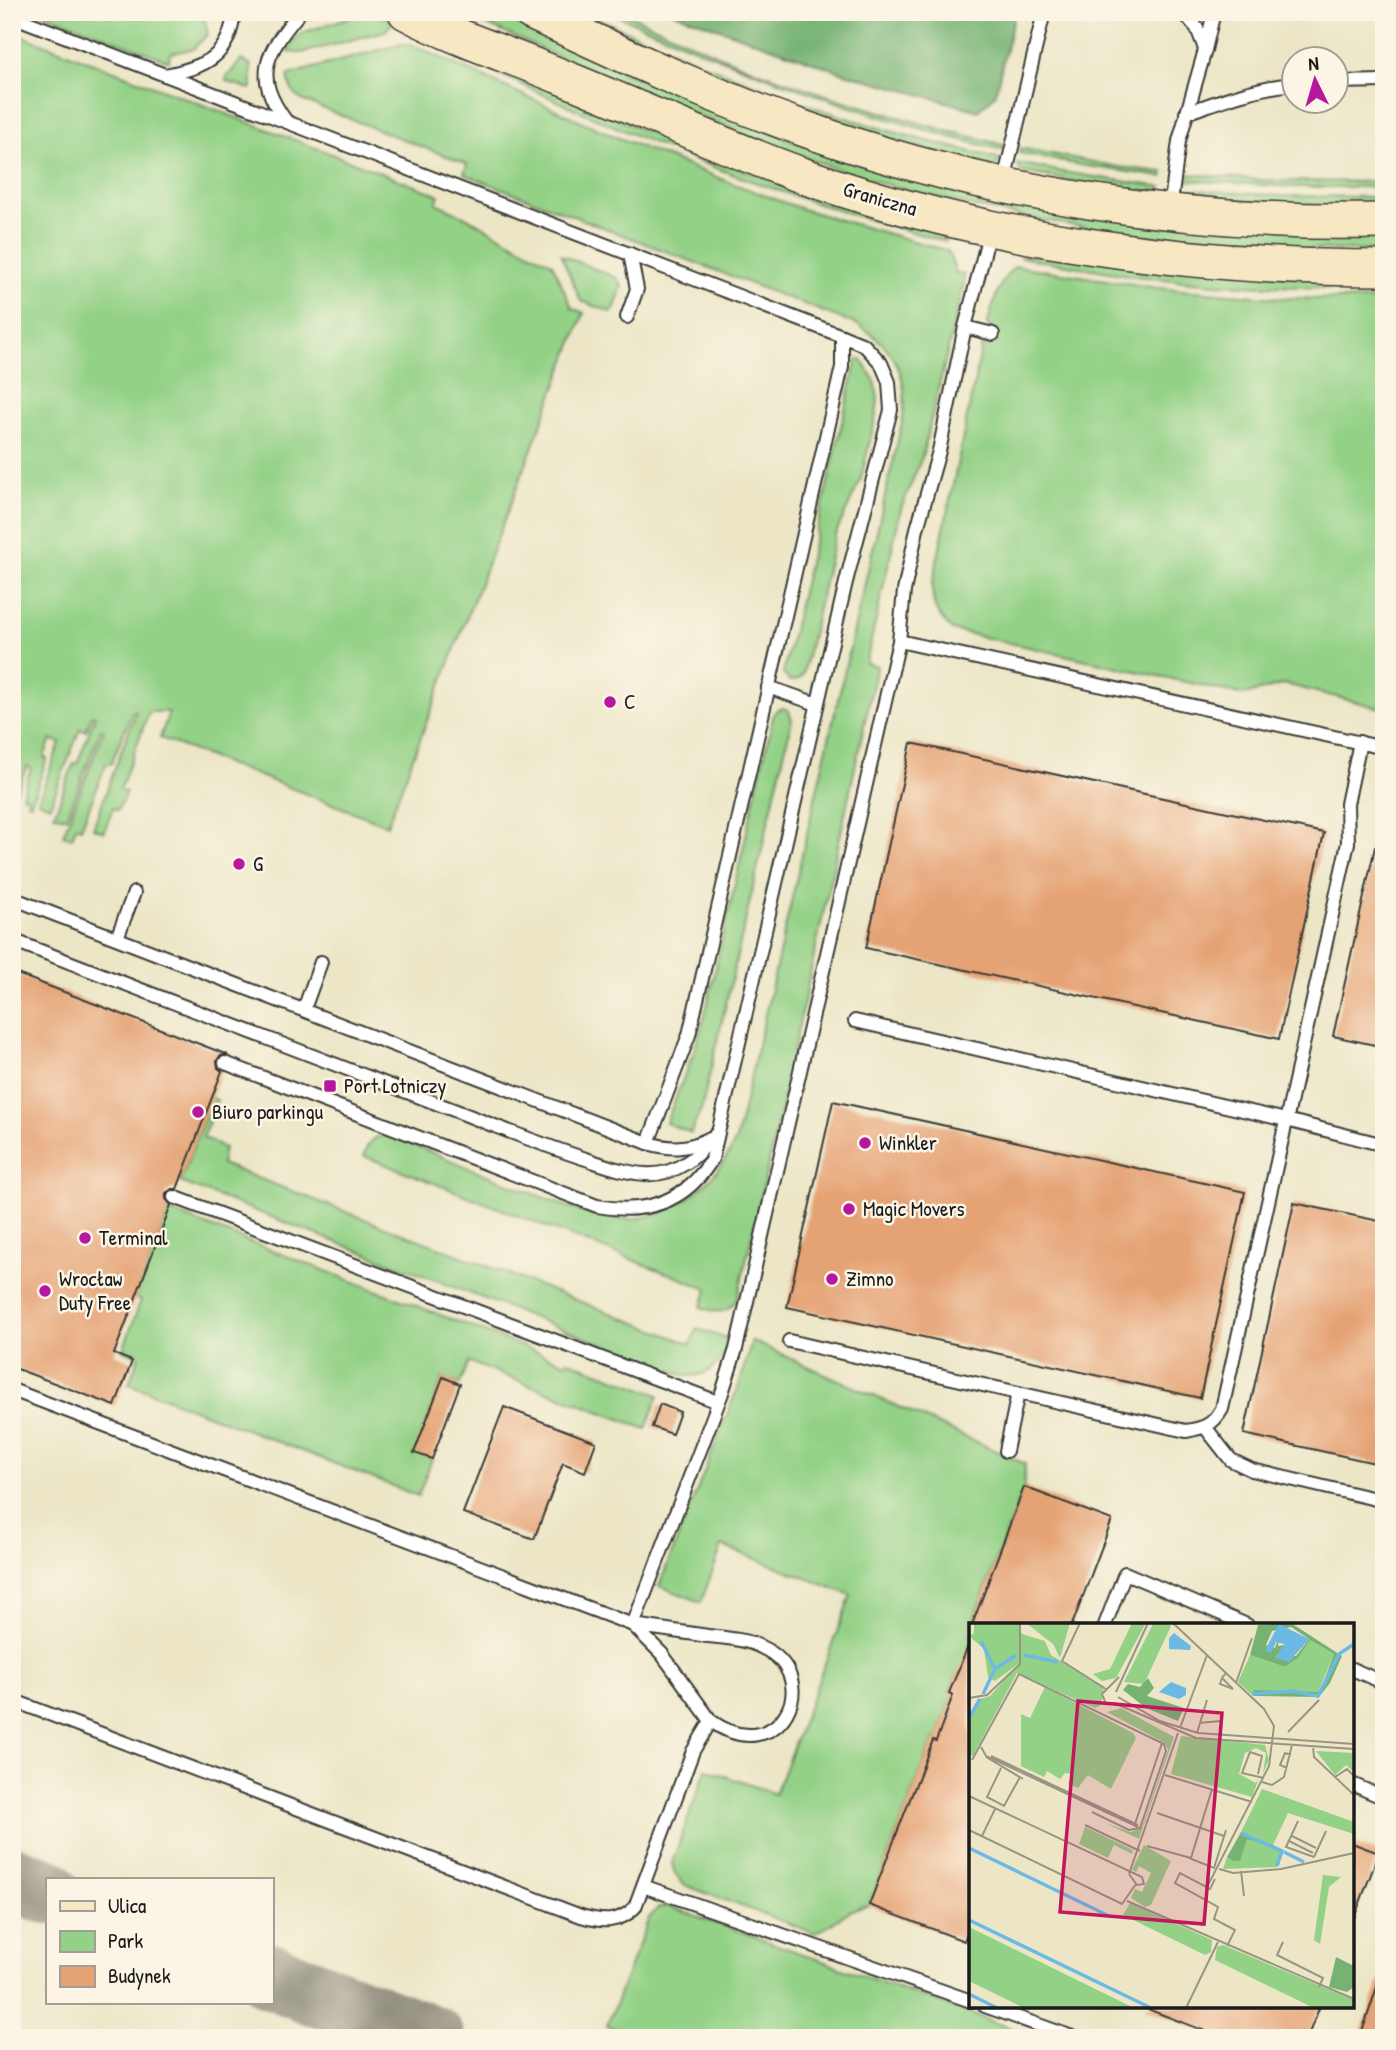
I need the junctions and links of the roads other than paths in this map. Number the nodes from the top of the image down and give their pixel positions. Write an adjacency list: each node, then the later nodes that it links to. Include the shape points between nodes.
1 (234, 12): 10 (lane, via 226,45 213,58 190,70)
2 (300, 12): 15 (lane, via 274,46 265,76 271,101)
3 (406, 12): 19 (main road, Graniczna, via 444,32 797,173 901,206)
4 (531, 12): 16 (main road, Graniczna, via 680,80 806,129)
5 (1044, 12): 16 (lane)
6 (1183, 12): 9 (lane, via 1197,28)
7 (1213, 12): 9 (lane)
8 (12, 16): 10 (lane)
9 (1205, 50): 14 (lane)
10 (164, 75): 15 (lane)
11 (1384, 81): 12 (lane)
12 (1350, 82)
13 (1280, 85): 14 (lane)
14 (1186, 113): 17 (lane)
15 (286, 121): 20 (lane)
16 (1003, 185): 17 (main road, Graniczna)
17 (1170, 211): 18 (main road, Graniczna, via 1269,220)
18 (1384, 220)
19 (991, 227): 21 (main road, Graniczna, via 1166,257); 23 (lane)
20 (630, 254): 22 (lane, via 637,289); 25 (lane)
21 (1384, 268)
22 (626, 317)
23 (965, 327): 24 (lane); 26 (lane, via 914,541)
24 (993, 334)
25 (842, 336): 27 (lane, via 842,367); 28 (lane, via 875,355 889,382 892,401)
26 (899, 641): 29 (lane); 47 (lane, via 747,1304)
27 (768, 687): 28 (lane); 41 (lane, via 689,1035)
28 (817, 704): 40 (lane)
29 (1360, 743): 30 (lane); 39 (lane, via 1347,804 1348,843)
30 (1384, 748)
31 (134, 892): 33 (lane)
32 (12, 898): 33 (lane)
33 (117, 938): 36 (lane)
34 (12, 940): 40 (lane, via 618,1170 664,1173 684,1166)
35 (321, 961): 36 (lane)
36 (304, 1009): 41 (lane)
37 (855, 1021): 39 (lane)
38 (225, 1063): 40 (lane, via 611,1209 650,1206 686,1190 712,1159)
39 (1286, 1120): 42 (lane); 48 (lane, via 1222,1409)
40 (716, 1134): 41 (lane, via 681,1148)
41 (648, 1143)
42 (1384, 1145)
43 (174, 1196): 47 (lane)
44 (789, 1341): 46 (lane)
45 (12, 1390): 53 (lane)
46 (1018, 1393): 48 (lane, via 1186,1431); 49 (lane)
47 (718, 1402): 53 (lane)
48 (1205, 1427): 50 (lane, via 1231,1460 1252,1470)
49 (1006, 1451)
50 (1384, 1501)
51 (1106, 1623): 52 (lane, via 1125,1573)
52 (1242, 1623)
53 (633, 1625): 57 (lane, via 662,1654); 57 (lane, via 739,1640 761,1647 781,1661 793,1695 788,1714 778,1726 741,1735)
54 (1354, 1670): 55 (lane)
55 (1384, 1683)
56 (12, 1700): 60 (lane, via 593,1919 604,1922 624,1916 635,1907)
57 (711, 1721): 60 (lane, via 693,1751)
58 (1354, 1785): 59 (lane)
59 (1384, 1798)
60 (643, 1886): 61 (lane)
61 (969, 2000)
62 (991, 2008): 63 (lane)
63 (1075, 2038)

